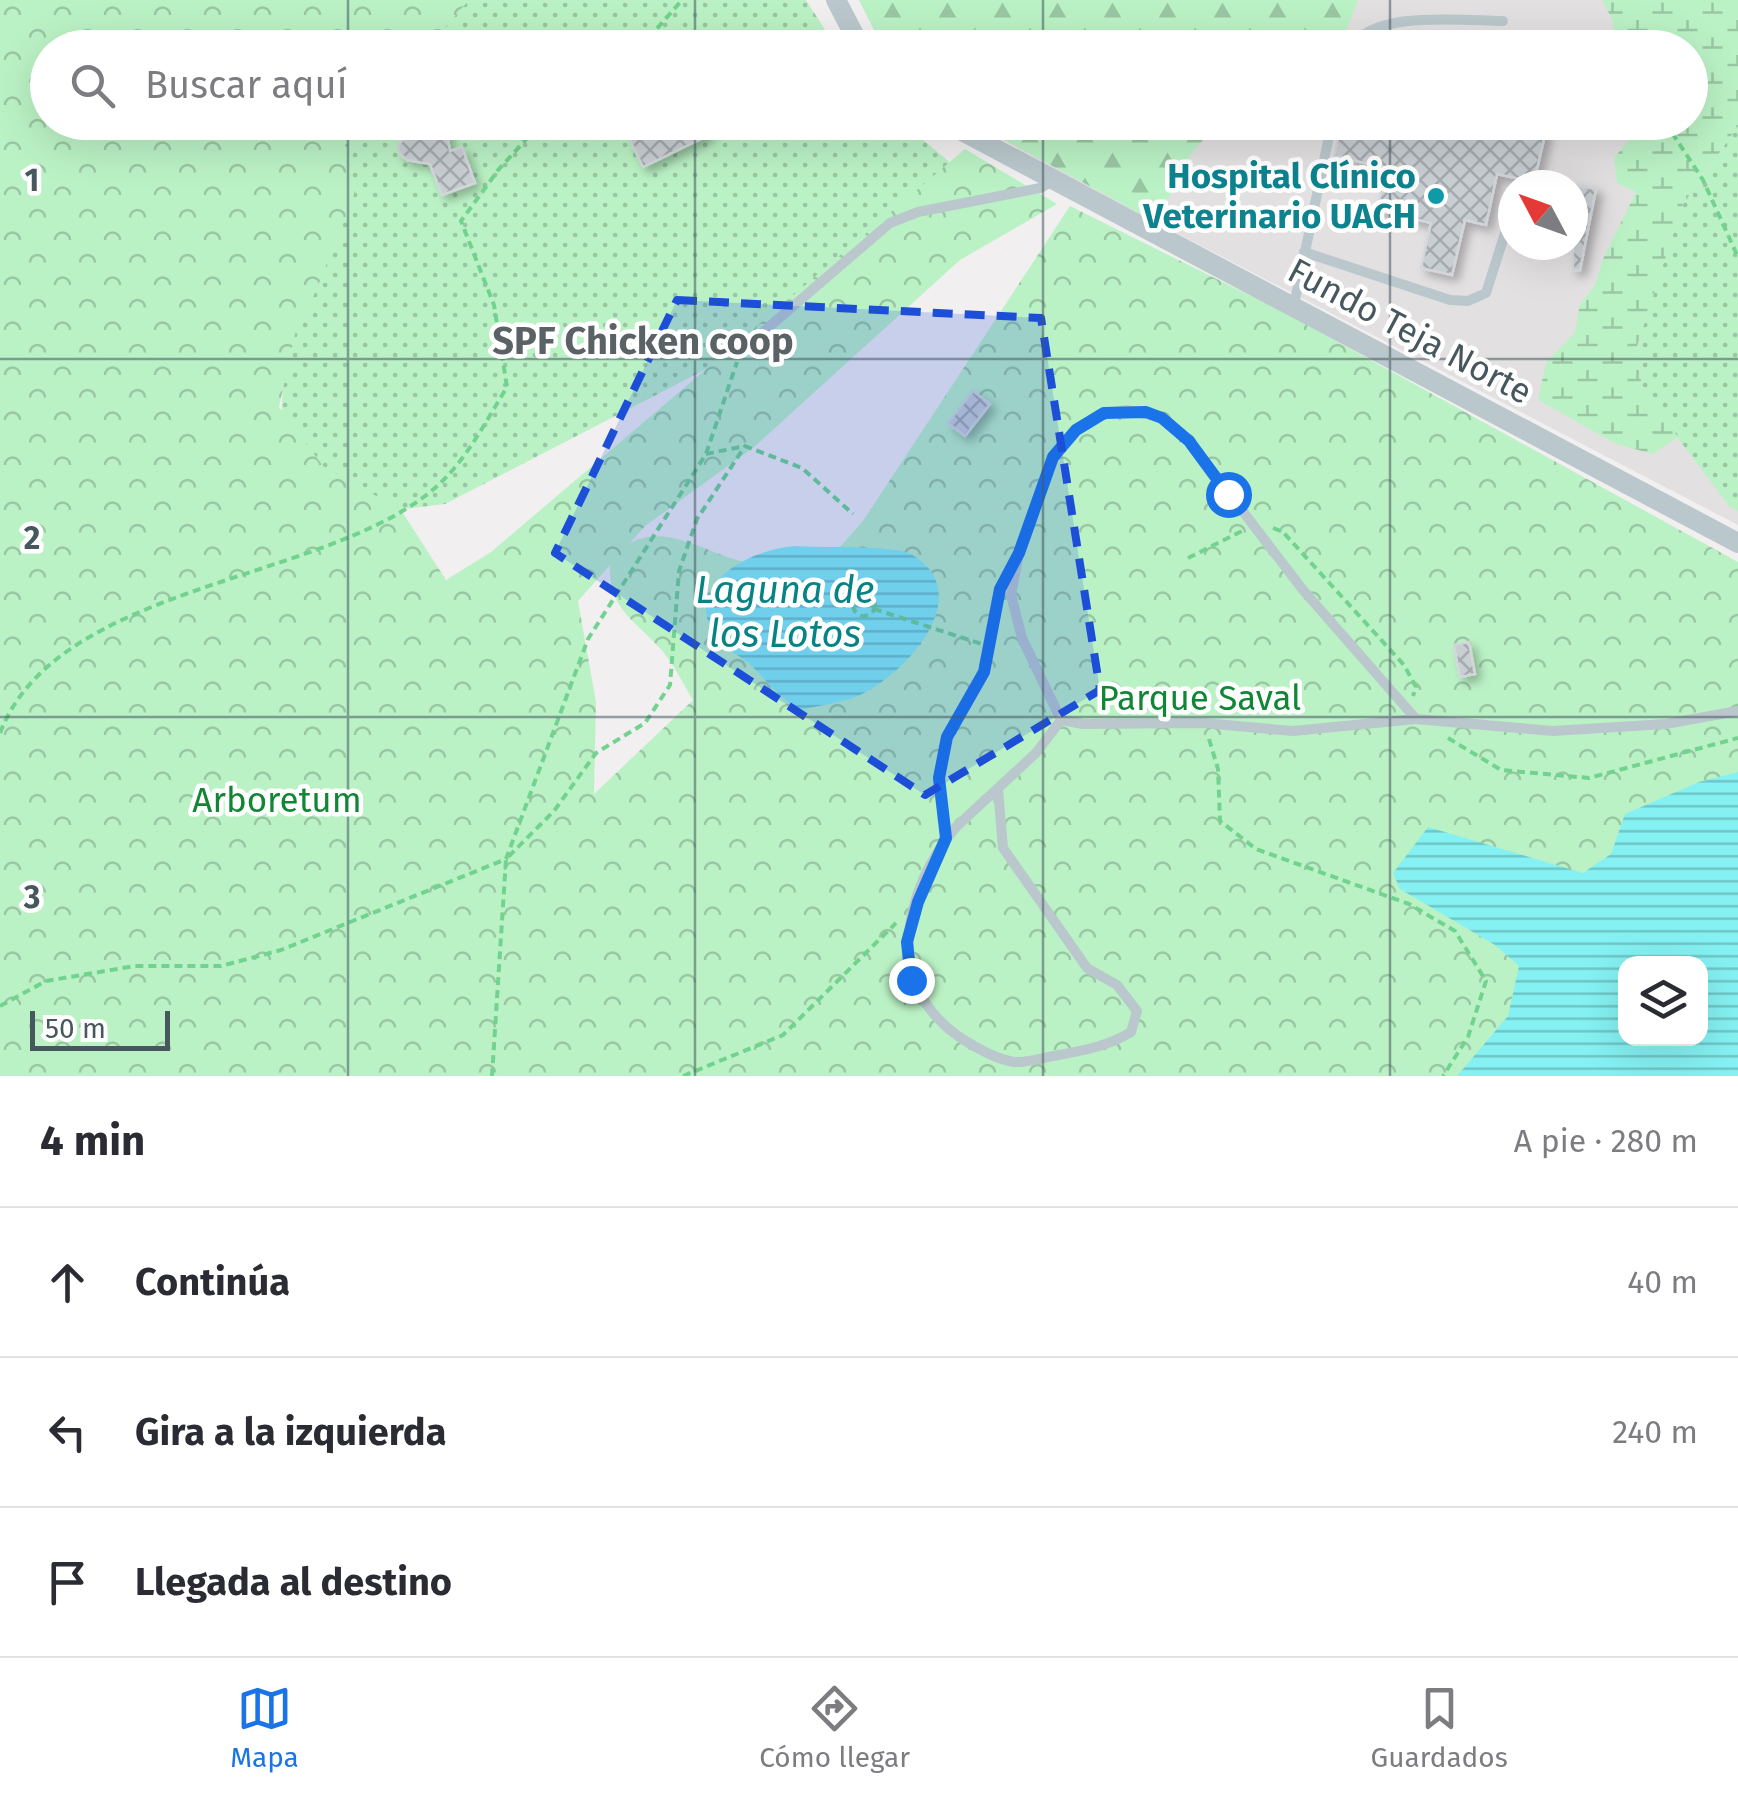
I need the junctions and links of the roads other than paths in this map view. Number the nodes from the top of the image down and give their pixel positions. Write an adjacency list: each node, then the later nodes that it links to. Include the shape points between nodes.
1 (836, 0): 3 (street)
2 (1503, 21): 4 (lane, via 1400,21)
3 (852, 30)
4 (1372, 30)
5 (977, 140): 7 (street, Fundo Teja Norte)
6 (1328, 140): 8 (lane)
7 (1053, 181): 10 (street, Fundo Teja Norte); 11 (lane, via 890,223)
8 (1304, 252): 9 (lane, via 1468,301 1486,293); 10 (lane)
9 (1498, 255)
10 (1294, 305): 12 (street, Fundo Teja Norte)
11 (741, 351)
12 (1738, 544)
13 (1738, 711): 14 (lane, via 1666,724 1552,731)
14 (1416, 718): 15 (lane, via 1293,732 1204,722); 15 (lane, via 1303,590 1189,441 1162,418 1128,410 1104,413 1076,430 1053,457 1019,553 1012,595 1018,624)
15 (1062, 720): 16 (lane)
16 (998, 789): 16 (lane, via 1003,848 1087,968 1117,985 1137,1011 1131,1032 1108,1046 1015,1062 935,1020 911,980 907,942 946,838)

